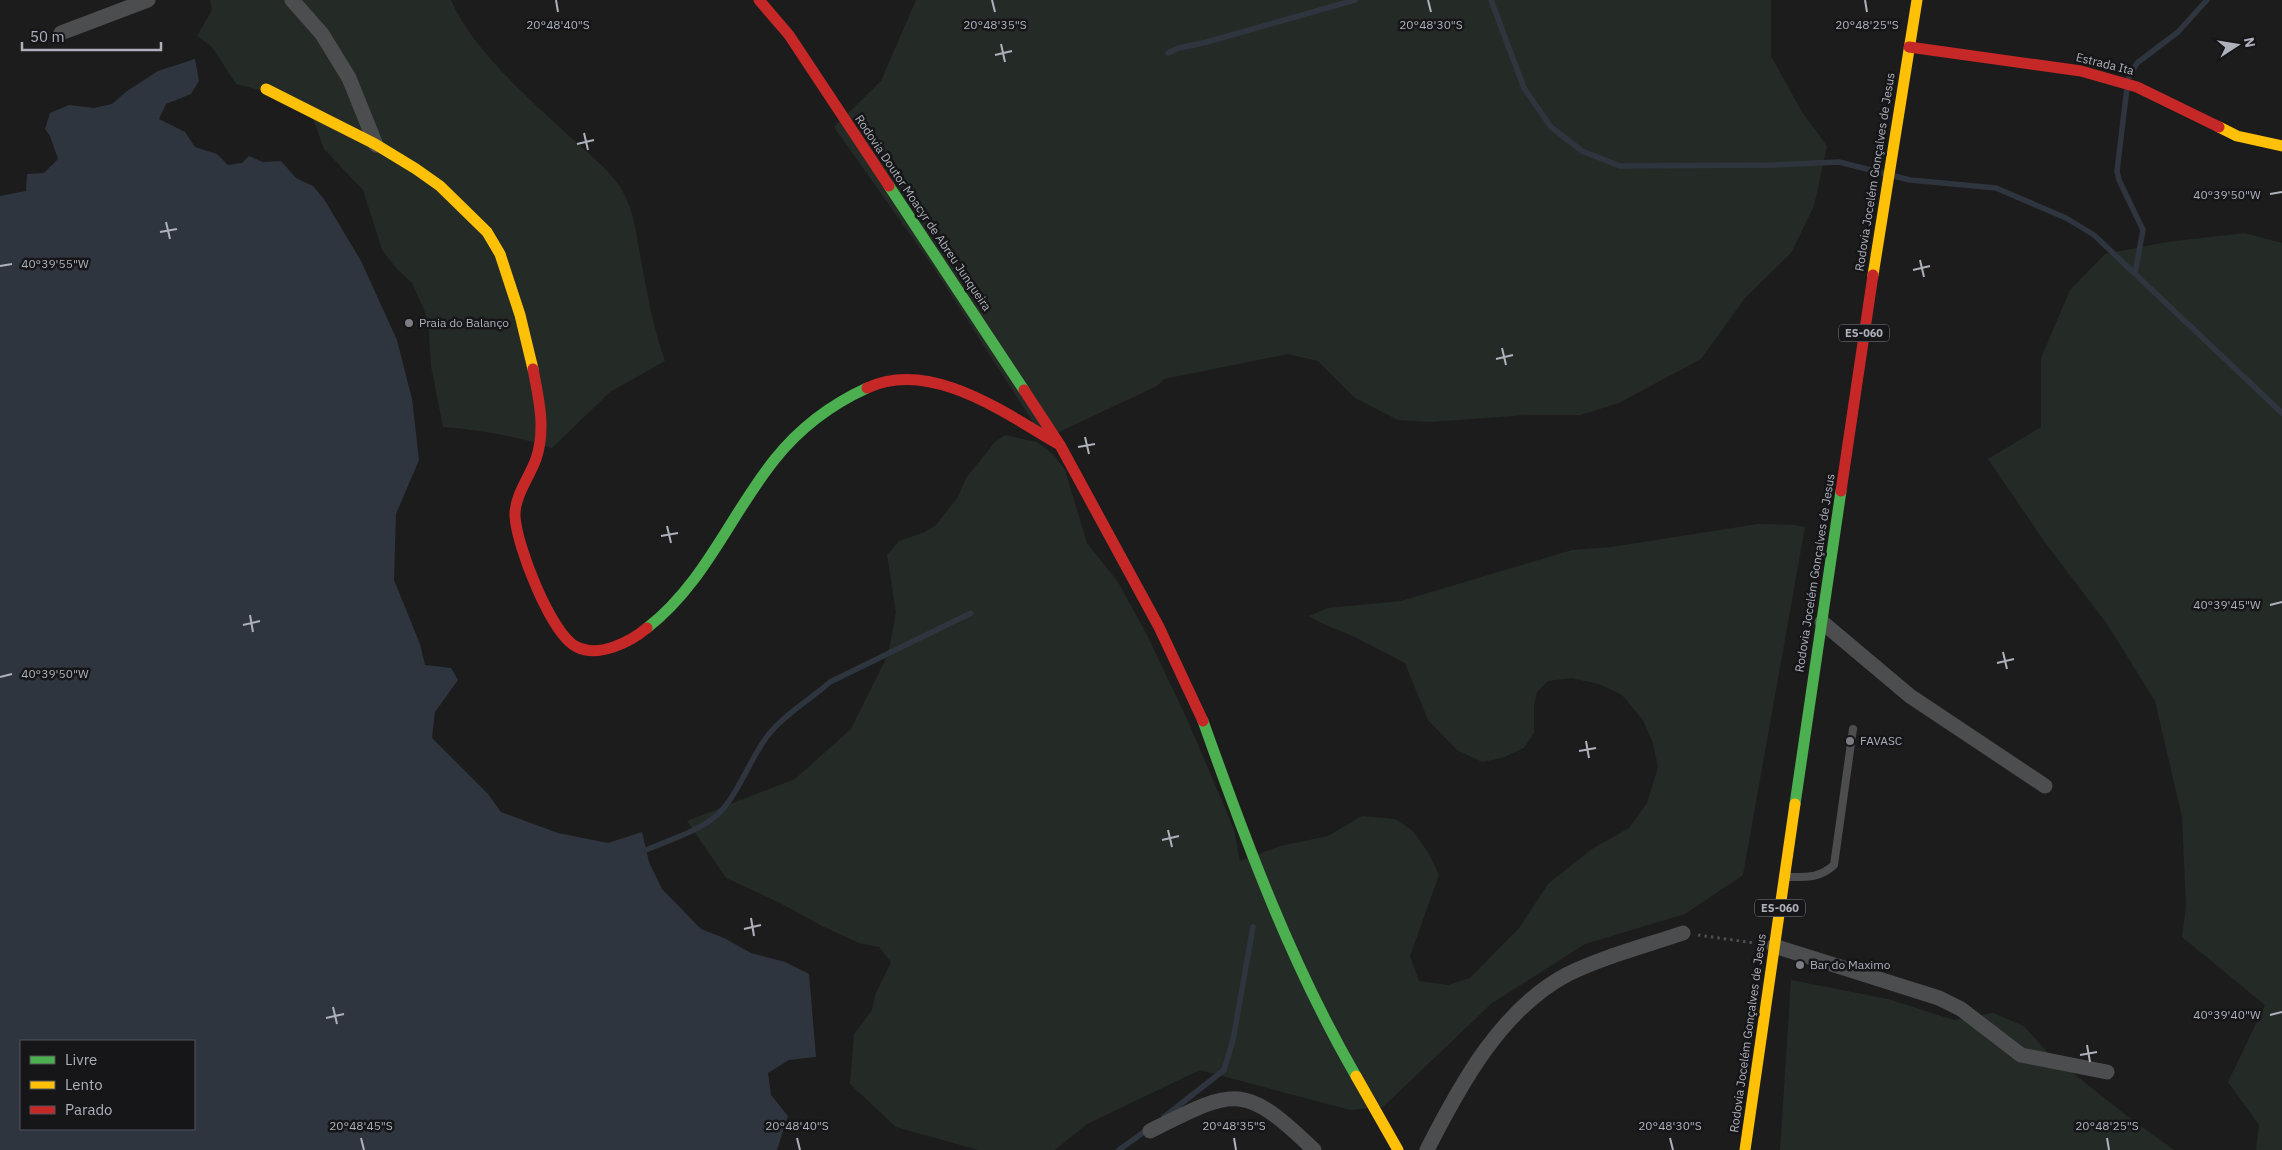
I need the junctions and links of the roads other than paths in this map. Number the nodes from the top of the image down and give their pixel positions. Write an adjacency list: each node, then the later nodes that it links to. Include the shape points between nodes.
1 (148, 0): 5 (street)
2 (292, 0): 8 (street, via 322,34 349,78)
3 (759, 0): 10 (street, Rodovia Doutor Moacyr de Abreu Junqueira, via 789,35)
4 (1917, 0): 6 (street, Rodovia Jocelém Gonçalves de Jesus / ES-060)
5 (61, 33)
6 (1910, 47): 9 (street, Estrada Ita, via 2082,71 2137,86 2237,136); 11 (street, Rodovia Jocelém Gonçalves de Jesus / ES-060, via 1871,284)
7 (266, 89): 8 (street)
8 (376, 144): 10 (street, via 436,184 494,240 516,299 531,355 542,428 540,450 517,506 515,524 549,617 562,636 574,646 588,651 603,650 647,630 691,585 745,499 778,456 814,422 855,393 885,380 910,378 942,383)
9 (2282, 146)
10 (1060, 445): 20 (street, Rodovia Doutor Moacyr de Abreu Junqueira, via 1159,627 1202,719 1286,938 1332,1035)
11 (1822, 622): 13 (street, via 1910,696); 14 (street, Rodovia Jocelém Gonçalves de Jesus / ES-060)
12 (1853, 729): 14 (lane, via 1834,865 1812,878)
13 (2045, 786)
14 (1784, 876): 16 (street, Rodovia Jocelém Gonçalves de Jesus / ES-060)
15 (1683, 933): 21 (street, via 1602,959 1567,975 1533,997 1505,1026 1459,1090)
16 (1774, 946): 17 (street, via 1939,998 1961,1009 2021,1055); 22 (street, Rodovia Jocelém Gonçalves de Jesus / ES-060)
17 (2107, 1072)
18 (1150, 1131): 19 (street, via 1200,1106 1223,1098 1239,1098 1262,1106 1284,1121)
19 (1314, 1150)
20 (1398, 1150)
21 (1427, 1150)
22 (1745, 1150)

